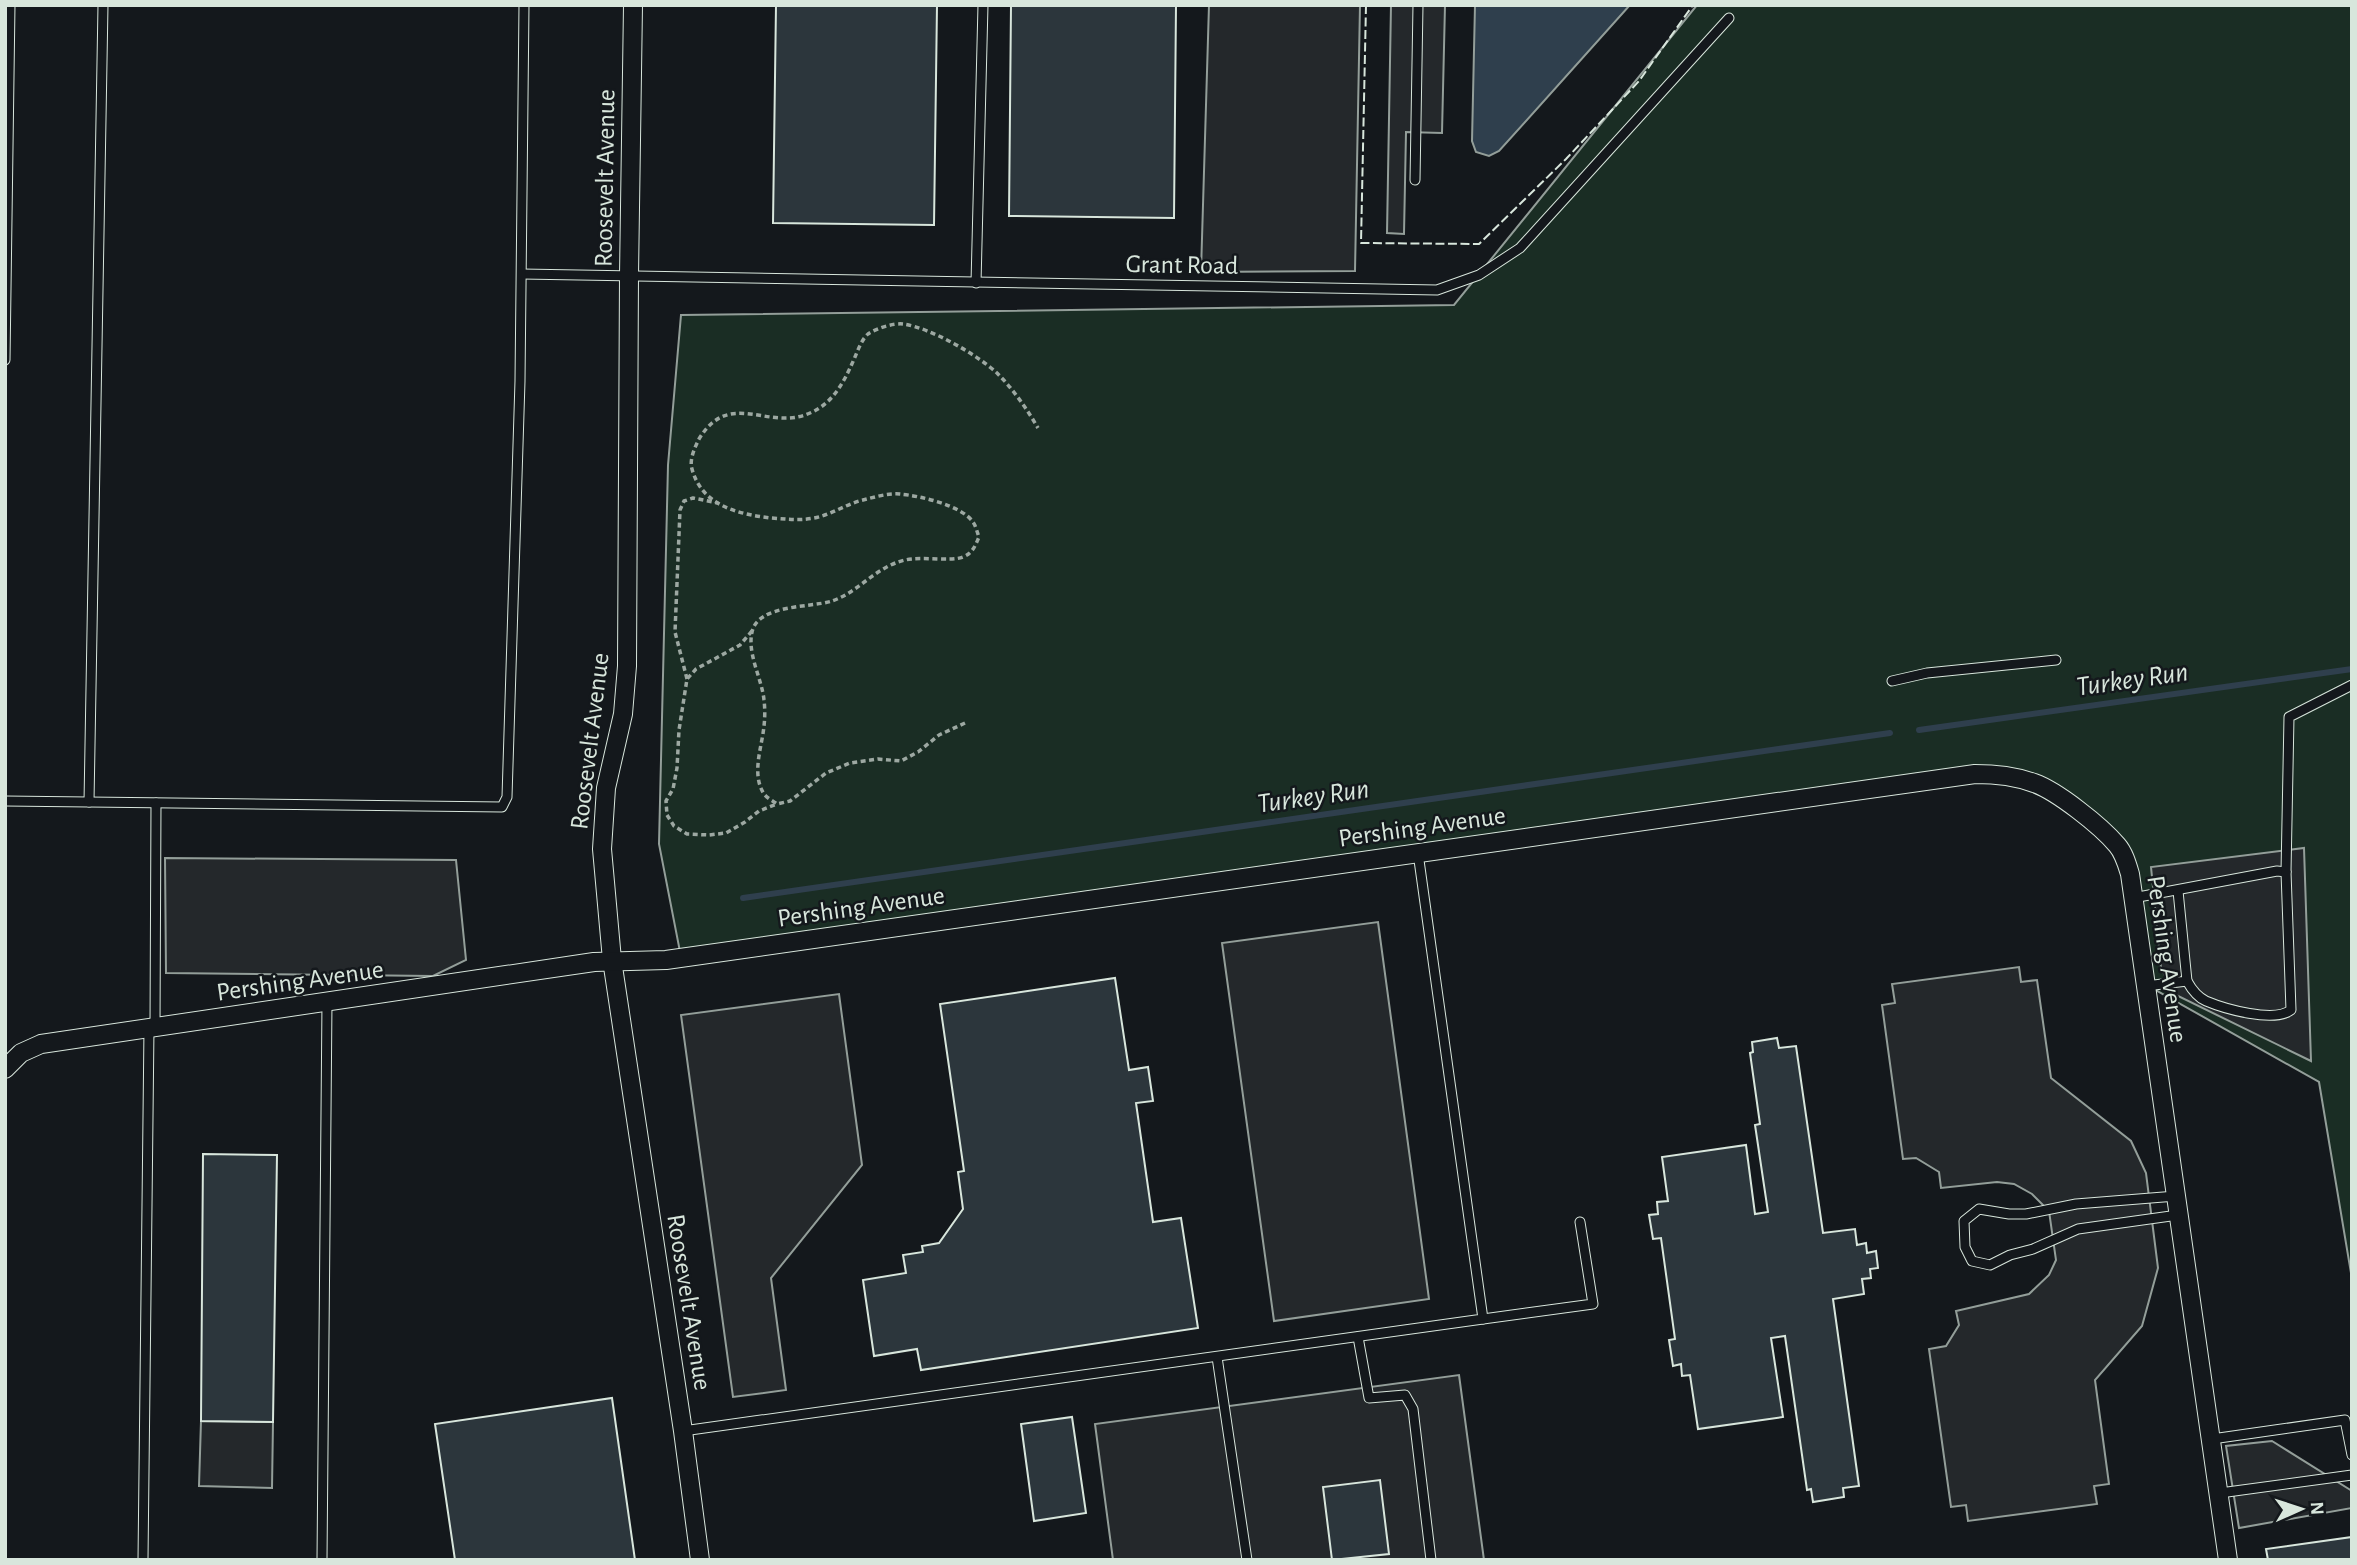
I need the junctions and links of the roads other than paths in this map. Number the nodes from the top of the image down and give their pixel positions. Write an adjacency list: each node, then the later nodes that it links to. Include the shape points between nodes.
1 (10, 5): 12 (lane)
2 (103, 5): 17 (lane)
3 (524, 5): 9 (lane)
4 (633, 5): 10 (street, Roosevelt Avenue)
5 (983, 5): 11 (lane)
6 (1418, 5): 8 (lane)
7 (1730, 18): 11 (lane, Grant Road, via 1520,248 1479,275 1437,290)
8 (1415, 180)
9 (522, 274): 10 (lane, Grant Road); 18 (lane, via 508,797 502,807)
10 (629, 275): 11 (lane, Grant Road); 23 (street, Roosevelt Avenue, via 627,666 602,849)
11 (976, 283)
12 (5, 359)
13 (2056, 660): 14 (lane)
14 (1892, 681)
15 (2352, 685): 20 (lane, via 2289,717)
16 (5, 801): 17 (lane)
17 (89, 802): 18 (lane)
18 (156, 803): 27 (lane)
19 (1419, 853): 22 (street, Pershing Avenue, via 1996,774 2035,783 2102,830 2126,860); 23 (street, Pershing Avenue, via 666,960); 32 (lane)
20 (2286, 872): 21 (lane); 24 (lane, via 2291,1010 2279,1016 2250,1014 2205,1000)
21 (2178, 891): 22 (lane); 24 (lane)
22 (2133, 898): 25 (street, Pershing Avenue)
23 (612, 960): 26 (street, Pershing Avenue); 35 (street, Roosevelt Avenue)
24 (2187, 981): 25 (lane)
25 (2146, 986): 29 (street, Pershing Avenue)
26 (327, 1002): 27 (street, Pershing Avenue); 41 (lane)
27 (152, 1028): 28 (street, Pershing Avenue, via 41,1044 21,1053); 40 (lane)
28 (5, 1069)
29 (2176, 1196): 30 (street, Pershing Avenue); 30 (lane, via 2076,1204 2026,1214 1979,1209 1964,1221 1965,1248 1972,1261 1990,1265 2078,1229)
30 (2178, 1215): 36 (street, Pershing Avenue)
31 (1580, 1222): 32 (lane, via 1593,1304)
32 (1483, 1319): 33 (lane)
33 (1357, 1337): 34 (lane); 44 (lane, via 1369,1398 1405,1395 1413,1409)
34 (1217, 1357): 35 (lane); 43 (lane)
35 (683, 1432): 42 (street, Roosevelt Avenue)
36 (2212, 1438): 37 (lane, via 2345,1420); 39 (street, Pershing Avenue)
37 (2352, 1455)
38 (2352, 1475): 39 (lane)
39 (2220, 1493): 45 (street, Pershing Avenue)
40 (143, 1560)
41 (322, 1560)
42 (700, 1560)
43 (1247, 1560)
44 (1431, 1560)
45 (2228, 1560)

